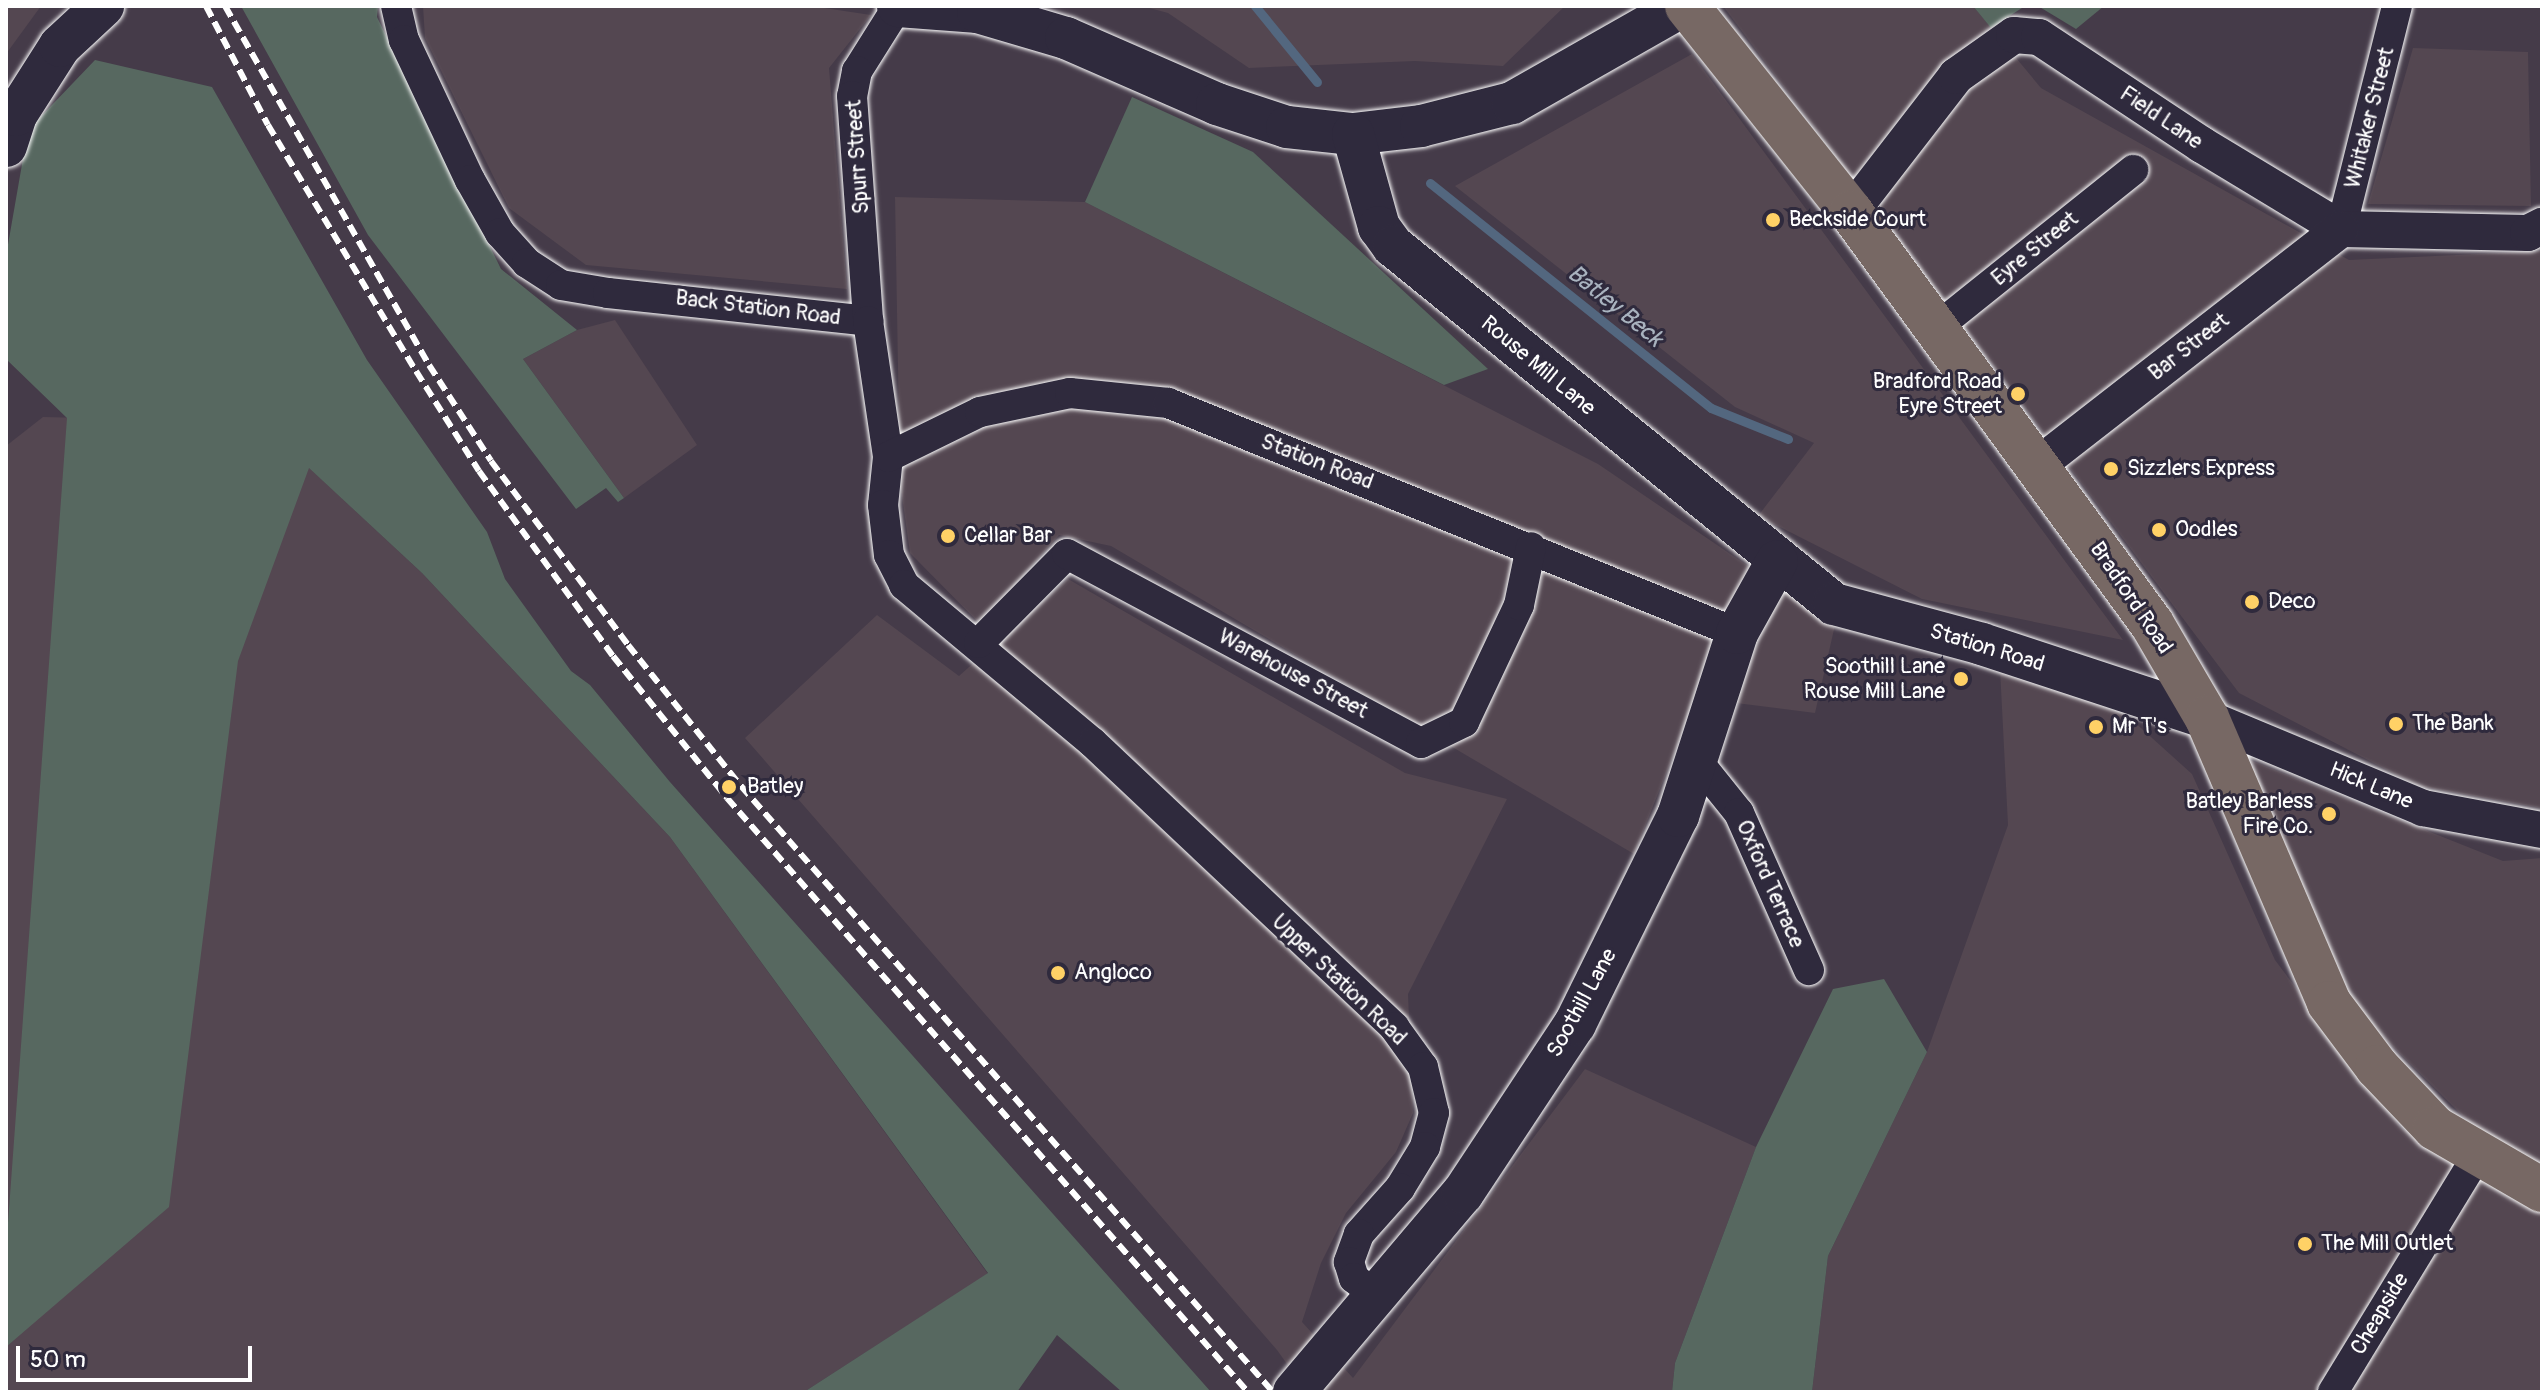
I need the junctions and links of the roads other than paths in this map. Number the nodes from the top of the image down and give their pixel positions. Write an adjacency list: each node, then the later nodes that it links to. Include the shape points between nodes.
1 (103, 6): 7 (main road, via 60,46 16,115)
2 (396, 6): 12 (street, Back Station Road, via 404,40 470,180 500,233 527,263 561,285)
3 (898, 6): 6 (main road, via 978,12 1066,38 1231,109 1287,127); 12 (street, Spurr Street, via 857,71 852,96)
4 (1685, 6): 6 (main road, via 1512,103 1421,126); 9 (main road, Bradford Road)
5 (2397, 6): 11 (street, Whitaker Street)
6 (1353, 134): 17 (main road, Rouse Mill Lane, via 1379,227 1393,246)
7 (6, 146)
8 (2133, 170): 13 (street, Eyre Street)
9 (1851, 212): 11 (street, Field Lane, via 1956,76 2014,35 2039,37); 13 (main road, Bradford Road)
10 (2542, 226): 11 (street, Field Lane, via 2528,233)
11 (2341, 229): 15 (street, Bar Street)
12 (868, 321): 14 (street, Back Station Road)
13 (1936, 328): 15 (main road, Bradford Road)
14 (888, 457): 16 (street, Station Road, via 980,412 1070,393 1168,403); 19 (street, Back Station Road, via 883,505 889,555 904,585)
15 (2038, 465): 20 (main road, Bradford Road, via 2152,624)
16 (1531, 547): 18 (street, Station Road); 19 (street, Warehouse Street, via 1519,605 1464,722 1421,743 1067,554)
17 (1777, 561): 18 (main road, Soothill Lane); 20 (main road, Station Road, via 1834,604 1982,644)
18 (1737, 633): 22 (main road, Soothill Lane)
19 (979, 643): 21 (street, Back Station Road)
20 (2207, 718): 23 (street, Hick Lane, via 2423,808); 25 (main road, Bradford Road, via 2329,1003 2377,1067 2435,1128)
21 (1093, 743): 27 (street, Upper Station Road, via 1394,1027 1423,1067 1434,1113 1425,1147 1400,1188 1359,1234 1349,1262 1354,1278)
22 (1698, 762): 24 (street, Oxford Terrace, via 1739,813); 27 (main road, Soothill Lane, via 1678,816 1575,1024 1463,1193)
23 (2542, 830)
24 (1809, 970)
25 (2478, 1154): 26 (main road, Bradford Road); 29 (street, Cheapside)
26 (2542, 1190)
27 (1377, 1297): 28 (main road, Soothill Lane)
28 (1295, 1391)
29 (2333, 1392)

